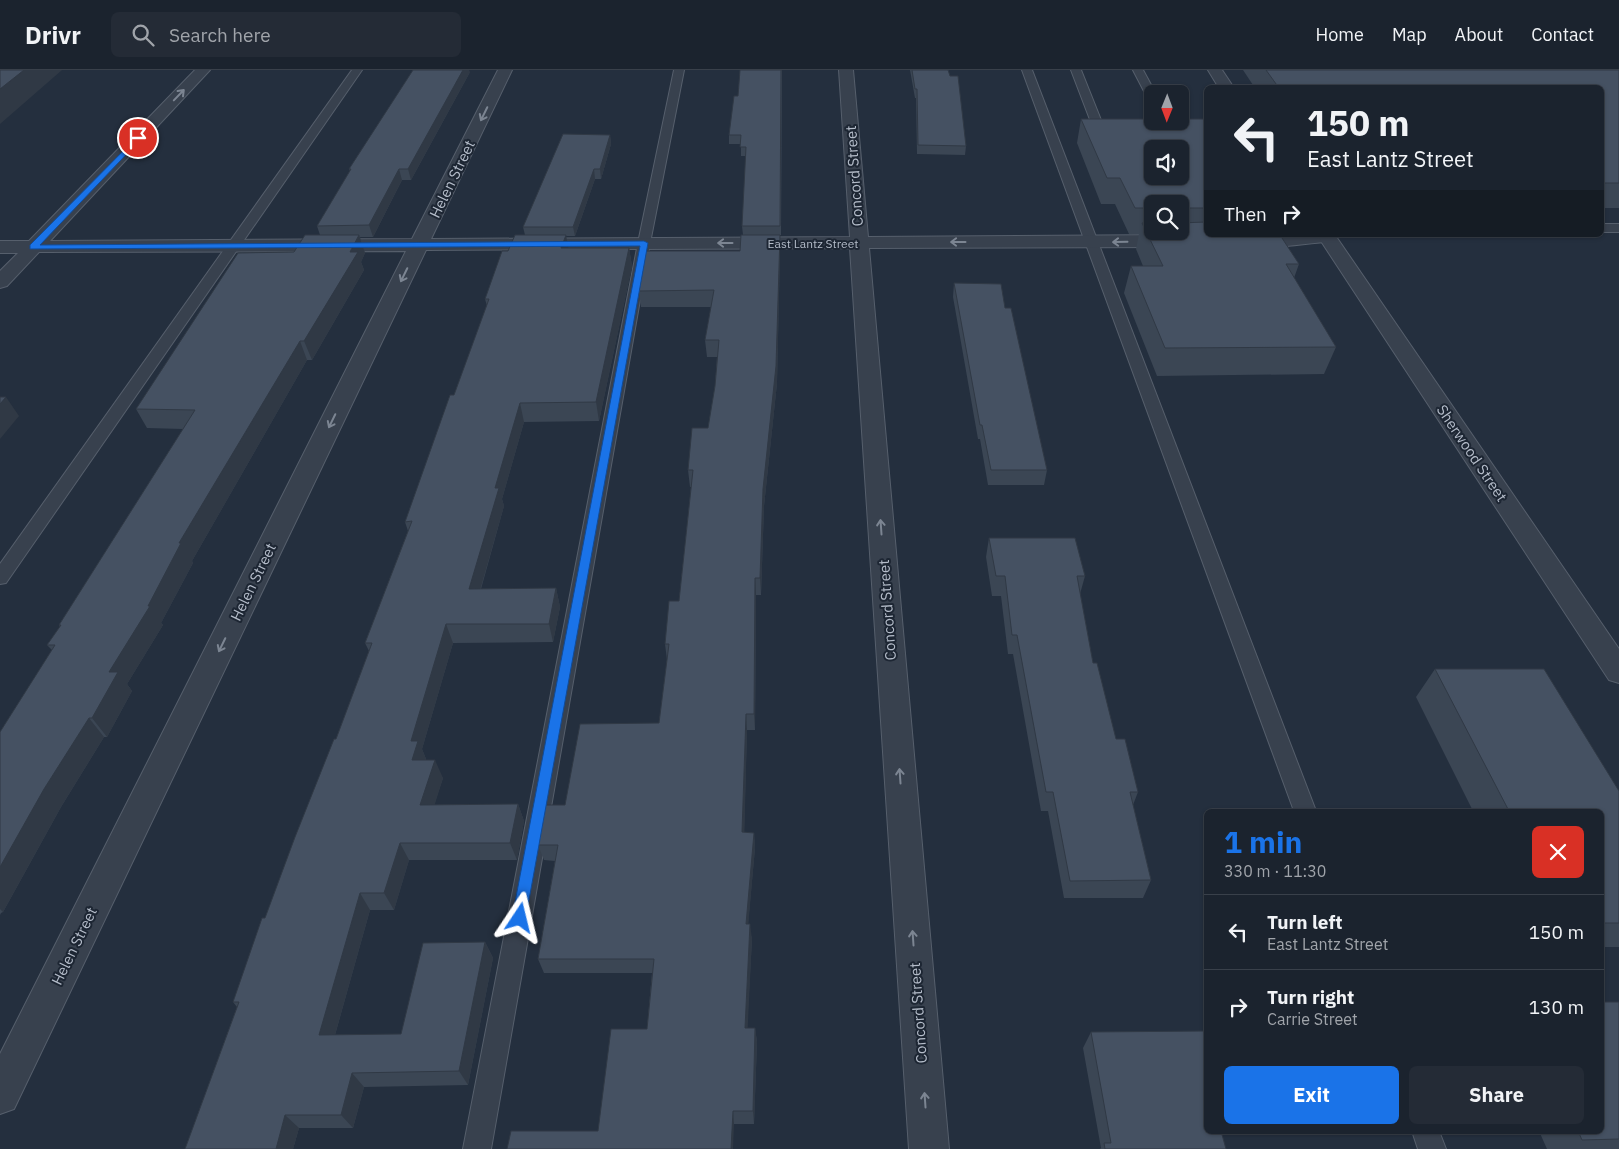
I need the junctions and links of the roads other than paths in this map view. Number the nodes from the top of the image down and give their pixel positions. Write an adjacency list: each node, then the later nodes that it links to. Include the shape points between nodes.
1 (203, 70): 25 (street, one-way to 1)
2 (357, 70): 23 (lane)
3 (505, 70): 22 (street, Helen Street, one-way to 22)
4 (679, 70): 21 (lane)
5 (846, 70): 19 (street, Concord Street)
6 (1027, 70): 20 (lane)
7 (1076, 70): 12 (lane, via 1103,138)
8 (1138, 70): 10 (lane)
9 (1215, 70): 11 (street)
10 (1146, 85)
11 (1224, 85)
12 (1121, 138)
13 (1604, 228): 14 (lane)
14 (1619, 228)
15 (1310, 237): 17 (street)
16 (1329, 237): 28 (street, Sherwood Street)
17 (1229, 240)
18 (1190, 241): 20 (street, East Lantz Street, one-way to 20)
19 (859, 242): 20 (street, East Lantz Street, one-way to 19); 21 (street, East Lantz Street, one-way to 21); 33 (street, Concord Street, one-way to 19)
20 (1091, 242): 29 (lane)
21 (644, 243): 22 (street, East Lantz Street); 32 (lane)
22 (419, 245): 23 (street, East Lantz Street); 30 (street, Helen Street, one-way to 30)
23 (233, 246): 25 (street, East Lantz Street); 27 (lane)
24 (0, 247): 25 (street, East Lantz Street)
25 (33, 247): 26 (street)
26 (0, 282)
27 (0, 578)
28 (1619, 672)
29 (1304, 809)
30 (0, 1094)
31 (1426, 1134): 34 (lane)
32 (477, 1149)
33 (929, 1149)
34 (1432, 1149)

